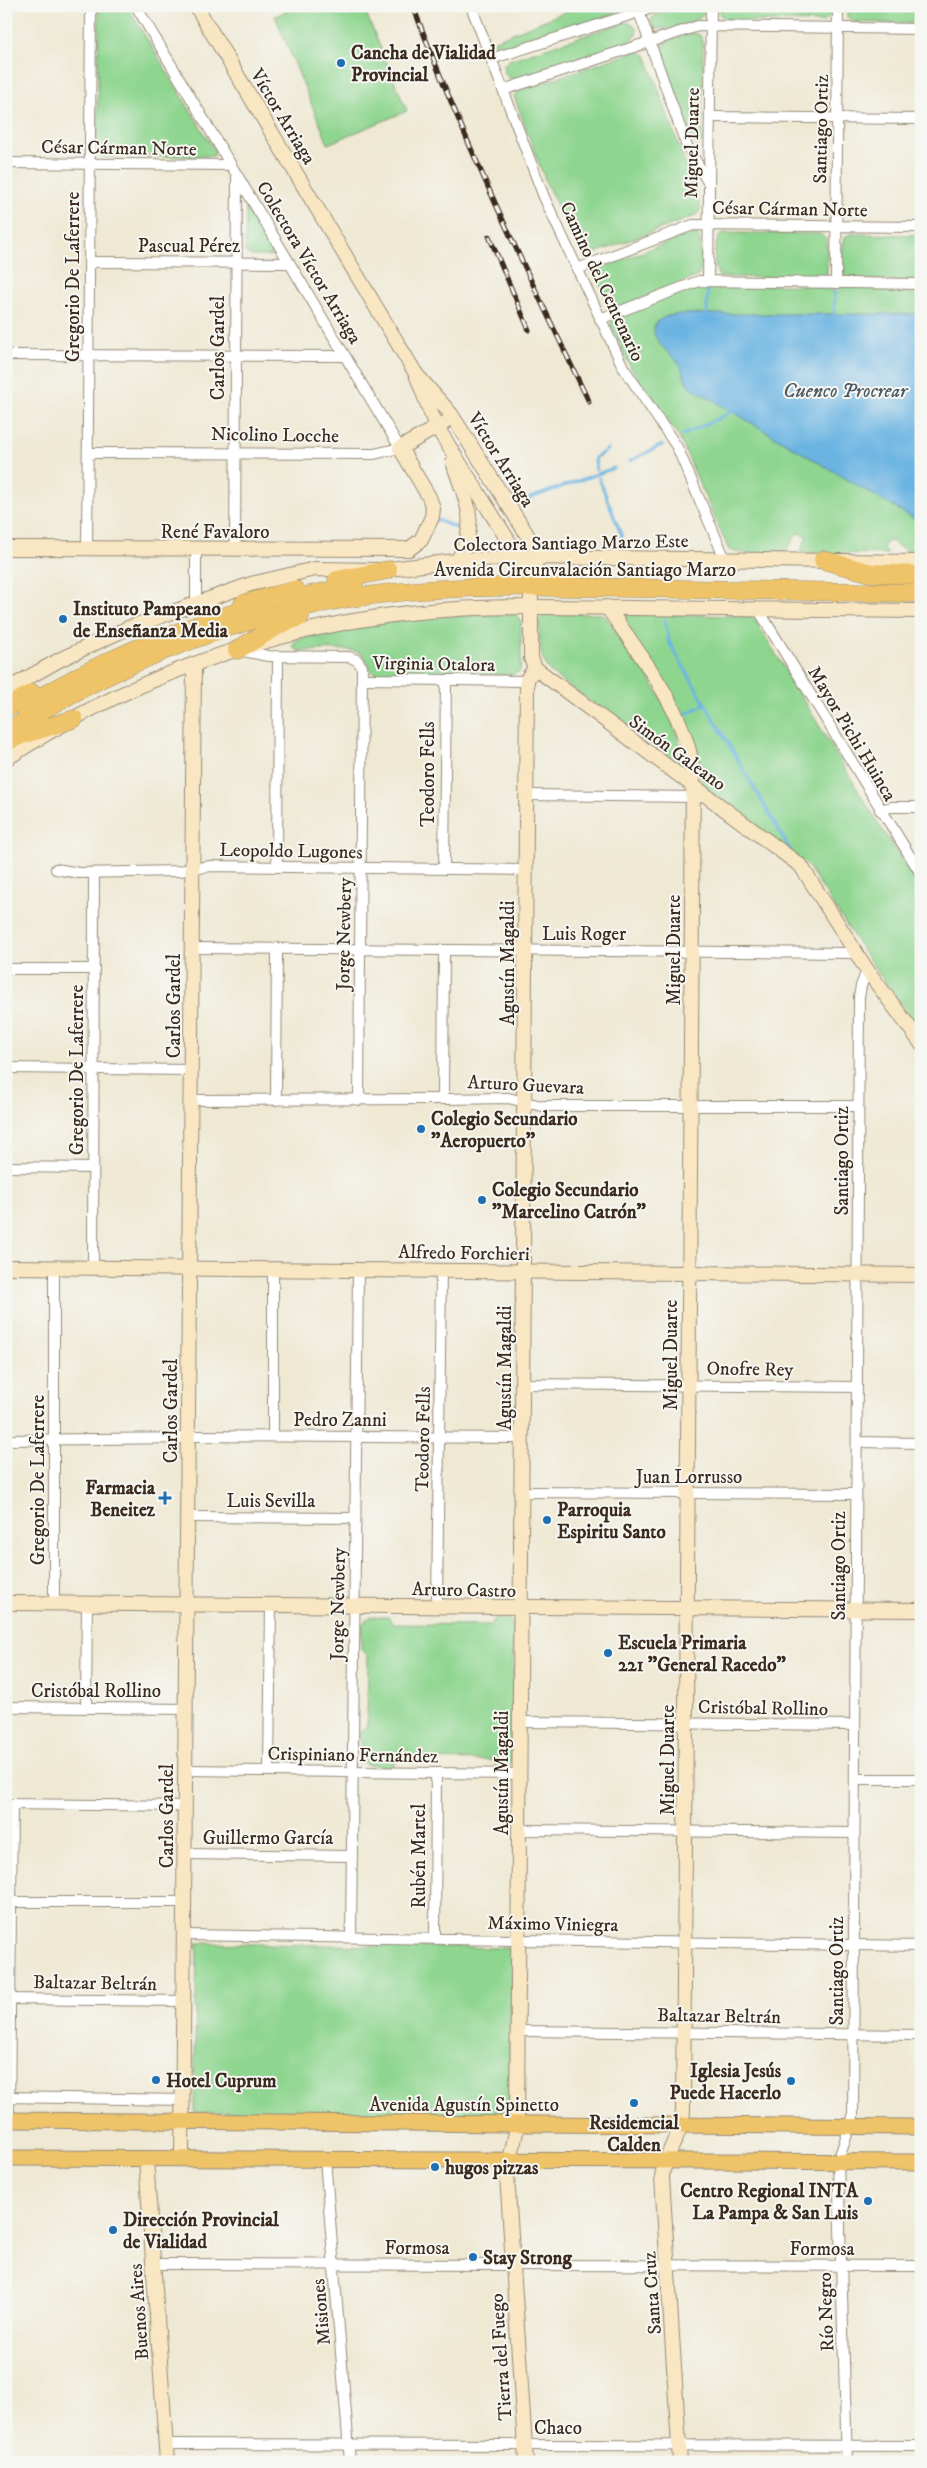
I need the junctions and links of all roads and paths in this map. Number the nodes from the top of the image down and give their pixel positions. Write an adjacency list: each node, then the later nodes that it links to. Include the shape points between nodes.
1 (91, 6): 19 (street, Gregorio De Laferrere)
2 (136, 6): 20 (street, Colectora Víctor Arriaga)
3 (196, 6): 38 (street, Víctor Arriaga)
4 (471, 6): 13 (street, Camino del Centenario)
5 (658, 6): 8 (street)
6 (711, 6): 9 (street, Miguel Duarte)
7 (838, 6): 10 (street, Santiago Ortiz)
8 (639, 12): 12 (street); 13 (street)
9 (711, 26): 10 (street); 12 (street, via 694,27); 15 (street, Miguel Duarte)
10 (838, 28): 11 (street); 16 (street, Santiago Ortiz)
11 (921, 28)
12 (649, 41): 14 (street); 22 (street, via 686,144)
13 (491, 59): 14 (street, Camino del Centenario)
14 (503, 90): 29 (street, Camino del Centenario, via 536,179)
15 (710, 117): 16 (street); 22 (street, Miguel Duarte)
16 (837, 118): 17 (street); 24 (street, Santiago Ortiz)
17 (921, 119)
18 (6, 163): 19 (street, César Cárman Norte)
19 (90, 164): 20 (street, César Cárman Norte); 26 (street, Gregorio De Laferrere)
20 (231, 165): 21 (street, Colectora Víctor Arriaga)
21 (237, 176): 27 (street, Carlos Gardel); 28 (street, Colectora Víctor Arriaga)
22 (709, 185): 23 (street, Miguel Duarte)
23 (708, 225): 24 (street, César Cárman Norte); 29 (street, César Cárman Norte, via 684,227); 30 (street, Miguel Duarte)
24 (836, 226): 25 (street, César Cárman Norte); 31 (street, Santiago Ortiz)
25 (921, 227)
26 (89, 262): 27 (street, Pascual Pérez); 35 (street, Gregorio De Laferrere)
27 (237, 262): 28 (street, Pascual Pérez); 36 (street, Carlos Gardel)
28 (289, 263): 37 (street, Colectora Víctor Arriaga)
29 (577, 269): 33 (street, Camino del Centenario)
30 (708, 281): 31 (street); 33 (street, via 693,282)
31 (836, 283): 32 (street)
32 (921, 284)
33 (600, 319): 52 (street, Camino del Centenario, via 626,373 672,438)
34 (6, 355): 35 (street)
35 (89, 355): 36 (street); 44 (street, Gregorio De Laferrere)
36 (236, 356): 37 (street); 43 (street, Carlos Gardel)
37 (345, 356): 42 (street, Colectora Víctor Arriaga)
38 (416, 374): 39 (street, Víctor Arriaga); 40 (street, Víctor Arriaga)
39 (454, 417): 40 (street, Nicolino Locche); 51 (street, Víctor Arriaga, via 535,547)
40 (437, 427): 41 (street, Víctor Arriaga); 42 (street, Nicolino Locche)
41 (445, 440): 50 (street, Víctor Arriaga); 53 (street, via 471,521 469,538)
42 (400, 448): 43 (street, Nicolino Locche, via 374,454); 45 (street, Colectora Víctor Arriaga, via 433,505 432,517)
43 (235, 452): 44 (street, Nicolino Locche); 49 (street, Carlos Gardel)
44 (88, 453): 47 (street, Gregorio De Laferrere)
45 (421, 540): 49 (street, René Favaloro, via 403,550)
46 (6, 548): 47 (street, René Favaloro)
47 (87, 549): 48 (street, René Favaloro)
48 (196, 549): 49 (street, René Favaloro); 63 (street)
49 (235, 550)
50 (519, 558): 51 (street, Colectora Santiago Marzo Este); 53 (street, Colectora Santiago Marzo Este); 58 (street, Víctor Arriaga)
51 (537, 558): 52 (street, Colectora Santiago Marzo Este); 58 (street)
52 (725, 559): 54 (street, Colectora Santiago Marzo Este)
53 (458, 560): 56 (street, Colectora Santiago Marzo Este)
54 (823, 560): 55 (street, Colectora Santiago Marzo Este); 57 (highway, via 871,573)
55 (921, 562)
56 (388, 570): 63 (street, Colectora Santiago Marzo Este, via 311,570 252,584); 69 (highway, via 254,600)
57 (921, 575)
58 (531, 582): 59 (highway, Avenida Circunvalación Santiago Marzo); 60 (highway, Avenida Circunvalación Santiago Marzo); 61 (highway, Avenida Circunvalación Santiago Marzo); 65 (street); 69 (highway, Avenida Circunvalación Santiago Marzo, via 441,578 347,587 291,598)
59 (921, 583)
60 (420, 590): 70 (highway, via 386,601 291,620); 82 (highway, Avenida Circunvalación Santiago Marzo, via 305,607 210,634 118,670)
61 (752, 590): 62 (highway, Avenida Circunvalación Santiago Marzo); 64 (highway, via 807,601 894,601)
62 (921, 593)
63 (196, 603): 78 (street, Colectora Santiago Marzo Este, via 106,638)
64 (921, 605)
65 (531, 607): 66 (street); 70 (street, via 468,608 382,616 326,626); 74 (street, via 531,658)
66 (607, 607): 67 (street); 85 (street, Miguel Duarte, via 671,706 689,752)
67 (758, 609): 68 (street); 88 (street, Mayor Pichi Huinca)
68 (921, 611)
69 (199, 624): 72 (highway, Avenida Circunvalación Santiago Marzo)
70 (236, 650): 71 (street, Virginia Otalora); 73 (street)
71 (278, 657): 75 (street, Virginia Otalora, via 352,658 360,664); 89 (street)
72 (102, 664): 79 (highway, via 55,680); 80 (highway, Avenida Circunvalación Santiago Marzo)
73 (194, 664): 81 (street, via 133,689); 92 (street, Carlos Gardel)
74 (534, 668): 77 (street, Agustín Magaldi); 85 (street, Simón Galeano)
75 (363, 680): 76 (street, Virginia Otalora); 90 (street, Jorge Newbery)
76 (446, 680): 77 (street, Virginia Otalora); 93 (street, Teodoro Fells)
77 (528, 681): 86 (street, Agustín Magaldi)
78 (6, 690)
79 (6, 708)
80 (6, 717)
81 (74, 719): 83 (highway); 84 (street)
82 (6, 732)
83 (6, 742)
84 (6, 759)
85 (698, 793): 86 (street); 102 (street, Miguel Duarte); 103 (street, Simón Galeano, via 801,866)
86 (527, 795): 94 (street, Agustín Magaldi)
87 (921, 807): 88 (street)
88 (880, 810): 96 (street, Mayor Pichi Huinca)
89 (276, 867): 90 (street, Leopoldo Lugones); 92 (street, Leopoldo Lugones, via 211,866)
90 (361, 868): 93 (street, Leopoldo Lugones); 99 (street, Jorge Newbery)
91 (56, 869): 95 (street, Leopoldo Lugones)
92 (192, 869): 95 (street, Leopoldo Lugones); 97 (street, Carlos Gardel)
93 (444, 869): 94 (street, Leopoldo Lugones)
94 (526, 870): 101 (street, Agustín Magaldi)
95 (94, 873): 105 (street, Gregorio De Laferrere)
96 (921, 874)
97 (192, 948): 98 (street, Luis Roger); 110 (street, Carlos Gardel)
98 (277, 948): 99 (street, Luis Roger); 112 (street)
99 (360, 949): 100 (street, Luis Roger); 113 (street, Jorge Newbery)
100 (444, 950): 101 (street, Luis Roger); 114 (street)
101 (526, 950): 102 (street, Luis Roger); 115 (street, Agustín Magaldi)
102 (692, 951): 103 (street, Luis Roger); 116 (street, Miguel Duarte)
103 (856, 953): 106 (street)
104 (6, 969): 105 (street)
105 (94, 969): 109 (street, Gregorio De Laferrere)
106 (867, 970): 107 (street); 117 (street, Santiago Ortiz, via 859,997)
107 (921, 1043)
108 (6, 1068): 109 (street)
109 (94, 1069): 110 (street); 119 (street, Gregorio De Laferrere)
110 (191, 1070): 111 (street, Carlos Gardel)
111 (191, 1100): 112 (street, Arturo Guevara); 123 (street, Carlos Gardel)
112 (276, 1100): 113 (street, Arturo Guevara)
113 (359, 1100): 114 (street, Arturo Guevara)
114 (443, 1100): 115 (street, Arturo Guevara, via 505,1098)
115 (524, 1103): 116 (street, Arturo Guevara, via 542,1106); 127 (street, Agustín Magaldi)
116 (691, 1106): 117 (street, Arturo Guevara); 128 (street, Miguel Duarte)
117 (858, 1106): 129 (street, Santiago Ortiz)
118 (6, 1167): 119 (street)
119 (94, 1168): 122 (street, Gregorio De Laferrere)
120 (6, 1267): 121 (street, Alfredo Forchieri)
121 (54, 1267): 122 (street, Alfredo Forchieri); 139 (street, Gregorio De Laferrere)
122 (94, 1268): 123 (street, Alfredo Forchieri)
123 (189, 1269): 124 (street, Alfredo Forchieri); 135 (street, Carlos Gardel)
124 (273, 1269): 125 (street, Alfredo Forchieri); 134 (street)
125 (358, 1270): 126 (street, Alfredo Forchieri); 136 (street, Jorge Newbery)
126 (441, 1271): 127 (street, Alfredo Forchieri); 137 (street, Teodoro Fells)
127 (523, 1272): 128 (street, Alfredo Forchieri); 131 (street, Agustín Magaldi)
128 (690, 1273): 129 (street, Alfredo Forchieri); 132 (street, Miguel Duarte)
129 (858, 1275): 130 (street, Alfredo Forchieri); 133 (street, Santiago Ortiz)
130 (921, 1276)
131 (522, 1384): 132 (street, Onofre Rey); 138 (street, Agustín Magaldi)
132 (689, 1385): 133 (street, Onofre Rey); 144 (street, Miguel Duarte)
133 (857, 1387): 141 (street, Santiago Ortiz)
134 (273, 1436): 135 (street, Pedro Zanni); 136 (street, Pedro Zanni)
135 (188, 1437): 139 (street, Pedro Zanni); 146 (street, Carlos Gardel)
136 (356, 1437): 137 (street, Pedro Zanni); 147 (street, Jorge Newbery)
137 (439, 1438): 138 (street, Pedro Zanni); 154 (street, Teodoro Fells)
138 (522, 1438): 143 (street, Agustín Magaldi)
139 (54, 1439): 140 (street, Pedro Zanni); 149 (street, Gregorio De Laferrere)
140 (6, 1440)
141 (857, 1442): 142 (street); 145 (street, Santiago Ortiz)
142 (921, 1443)
143 (522, 1492): 144 (street, Juan Lorrusso); 155 (street, Agustín Magaldi)
144 (688, 1493): 145 (street, Juan Lorrusso); 156 (street, Miguel Duarte)
145 (856, 1494): 157 (street, Santiago Ortiz)
146 (187, 1517): 147 (street, Luis Sevilla); 151 (street, Carlos Gardel)
147 (355, 1518): 153 (street, Jorge Newbery)
148 (6, 1603): 149 (street, Arturo Castro)
149 (54, 1603): 150 (street, Arturo Castro)
150 (87, 1603): 151 (street, Arturo Castro); 160 (street)
151 (187, 1604): 152 (street, Arturo Castro); 161 (street, Carlos Gardel)
152 (271, 1605): 153 (street, Arturo Castro); 166 (street)
153 (354, 1606): 154 (street, Arturo Castro); 167 (street, Jorge Newbery)
154 (438, 1607): 155 (street, Arturo Castro)
155 (521, 1608): 156 (street, Arturo Castro); 162 (street, Agustín Magaldi)
156 (687, 1609): 157 (street, Arturo Castro); 163 (street, Miguel Duarte)
157 (856, 1610): 158 (street, Arturo Castro); 164 (street, Santiago Ortiz)
158 (921, 1610)
159 (6, 1707): 160 (street, Cristóbal Rollino)
160 (86, 1708): 161 (street, Cristóbal Rollino)
161 (186, 1709): 165 (street, Carlos Gardel)
162 (520, 1722): 163 (street, Cristóbal Rollino); 169 (street, Agustín Magaldi)
163 (686, 1724): 164 (street, Cristóbal Rollino); 175 (street, Miguel Duarte)
164 (855, 1725): 170 (street, Santiago Ortiz)
165 (186, 1770): 166 (street, Crispiniano Fernández); 173 (street, Carlos Gardel)
166 (269, 1771): 167 (street, Crispiniano Fernández)
167 (353, 1772): 168 (street, Crispiniano Fernández); 178 (street, Jorge Newbery)
168 (436, 1773): 169 (street, Crispiniano Fernández); 183 (street, Rubén Martel)
169 (520, 1774): 174 (street, Agustín Magaldi)
170 (855, 1779): 171 (street); 176 (street, Santiago Ortiz)
171 (921, 1779)
172 (9, 1804): 173 (street); 179 (street)
173 (185, 1806): 177 (street, Carlos Gardel)
174 (519, 1830): 175 (street); 184 (street, Agustín Magaldi)
175 (685, 1831): 176 (street); 185 (street, Miguel Duarte)
176 (854, 1833): 186 (street, Santiago Ortiz)
177 (185, 1854): 178 (street, Guillermo García); 180 (street, Carlos Gardel)
178 (352, 1856): 182 (street, Jorge Newbery)
179 (9, 1902): 180 (street); 188 (street)
180 (184, 1902): 181 (street, Carlos Gardel)
181 (184, 1935): 182 (street, Máximo Viniegra); 189 (street, Carlos Gardel)
182 (351, 1937): 183 (street, Máximo Viniegra)
183 (435, 1939): 184 (street, Máximo Viniegra)
184 (518, 1940): 185 (street, Máximo Viniegra); 190 (street, Agustín Magaldi)
185 (684, 1942): 186 (street, Máximo Viniegra); 191 (street, Miguel Duarte)
186 (854, 1945): 187 (street, Máximo Viniegra); 192 (street, Santiago Ortiz)
187 (921, 1946)
188 (8, 1999): 189 (street, Baltazar Beltrán); 194 (street)
189 (184, 2001): 195 (street, Carlos Gardel)
190 (518, 2031): 191 (street, Baltazar Beltrán); 198 (street, Agustín Magaldi)
191 (684, 2032): 192 (street, Baltazar Beltrán); 199 (street, Miguel Duarte)
192 (853, 2034): 193 (street, Baltazar Beltrán); 200 (street, Santiago Ortiz)
193 (921, 2035)
194 (8, 2097): 195 (street); 196 (street)
195 (183, 2100): 197 (street, Carlos Gardel)
196 (8, 2120): 197 (main road, Avenida Agustín Spinetto)
197 (183, 2121): 198 (main road, Avenida Agustín Spinetto); 204 (street, Carlos Gardel)
198 (517, 2124): 199 (main road, Avenida Agustín Spinetto); 206 (street, Agustín Magaldi)
199 (681, 2126): 200 (main road, Avenida Agustín Spinetto); 207 (street, Santa Cruz)
200 (851, 2127): 201 (main road, Avenida Agustín Spinetto); 208 (street, Santiago Ortiz)
201 (921, 2127)
202 (6, 2158): 203 (main road)
203 (146, 2159): 204 (main road); 210 (street, Buenos Aires)
204 (182, 2159): 205 (main road)
205 (325, 2159): 206 (main road); 211 (street, Misiones)
206 (509, 2160): 207 (main road); 212 (street, Tierra del Fuego, via 506,2175)
207 (666, 2161): 208 (main road); 213 (street, Santa Cruz, via 662,2177)
208 (838, 2162): 209 (main road); 214 (street, Río Negro)
209 (921, 2162)
210 (153, 2264): 211 (street, Formosa); 216 (street, Buenos Aires)
211 (334, 2264): 212 (street, Formosa); 217 (street, Misiones)
212 (512, 2265): 213 (street, Formosa); 218 (street, Tierra del Fuego)
213 (668, 2265): 214 (street, Formosa); 219 (street, Santa Cruz)
214 (841, 2266): 215 (street, Formosa); 220 (street, Río Negro)
215 (921, 2266)
216 (166, 2444): 217 (street, Chaco); 222 (street, Buenos Aires)
217 (348, 2444): 218 (street, Chaco); 223 (street, Misiones)
218 (525, 2444): 219 (street, Chaco); 224 (street, Tierra del Fuego)
219 (679, 2445): 220 (street, Chaco); 225 (street, Santa Cruz)
220 (846, 2446): 221 (street, Chaco); 226 (street, Río Negro)
221 (921, 2446)
222 (167, 2462)
223 (350, 2462)
224 (526, 2462)
225 (680, 2462)
226 (847, 2462)

